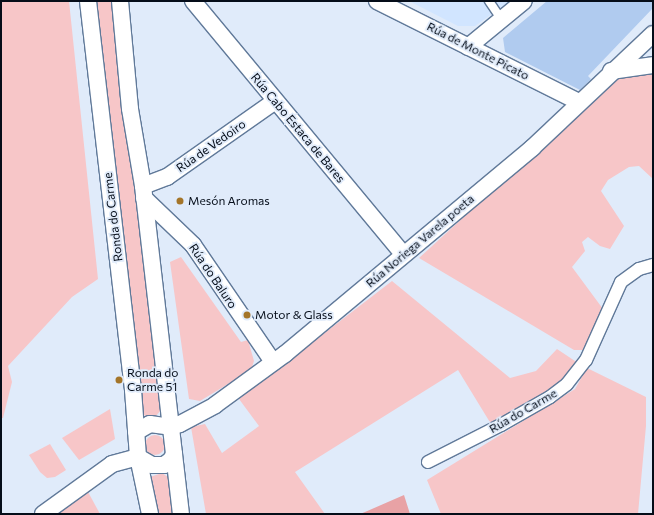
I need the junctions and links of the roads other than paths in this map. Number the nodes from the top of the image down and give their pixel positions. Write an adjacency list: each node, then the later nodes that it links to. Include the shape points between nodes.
1 (88, 1): 19 (street, Ronda do Carme)
2 (120, 1): 14 (street, via 130,110)
3 (193, 1): 12 (street, Rúa Cabo Estaca de Bares)
4 (377, 1): 9 (street, Rúa de Monte Picato)
5 (489, 1): 7 (lane)
6 (524, 1): 7 (street)
7 (501, 19): 9 (street)
8 (653, 34): 11 (street, Rúa Noriega Varela poeta)
9 (468, 47): 13 (street, Rúa de Monte Picato)
10 (653, 65): 11 (street)
11 (611, 71): 13 (street, Rúa Noriega Varela poeta)
12 (275, 101): 14 (street, Rúa de Vedoiro); 15 (street, Rúa Cabo Estaca de Bares)
13 (579, 102): 15 (street, Rúa Noriega Varela poeta, via 532,148)
14 (143, 192): 17 (street, Rúa do Baluro, via 193,245); 18 (street)
15 (404, 254): 17 (street, Rúa Noriega Varela poeta)
16 (653, 265): 22 (street, Rúa do Carme, via 639,269 621,282 586,360 567,384 501,426)
17 (273, 362): 18 (street, Rúa Noriega Varela poeta, via 214,405)
18 (171, 427): 19 (street, via 150,424); 20 (street)
19 (136, 432): 21 (street, Ronda do Carme)
20 (174, 454): 21 (street, via 164,465 152,465); 25 (street)
21 (138, 457): 23 (street, via 112,464); 24 (street, Ronda do Carme)
22 (428, 462)
23 (43, 514)
24 (150, 514)
25 (181, 514)

